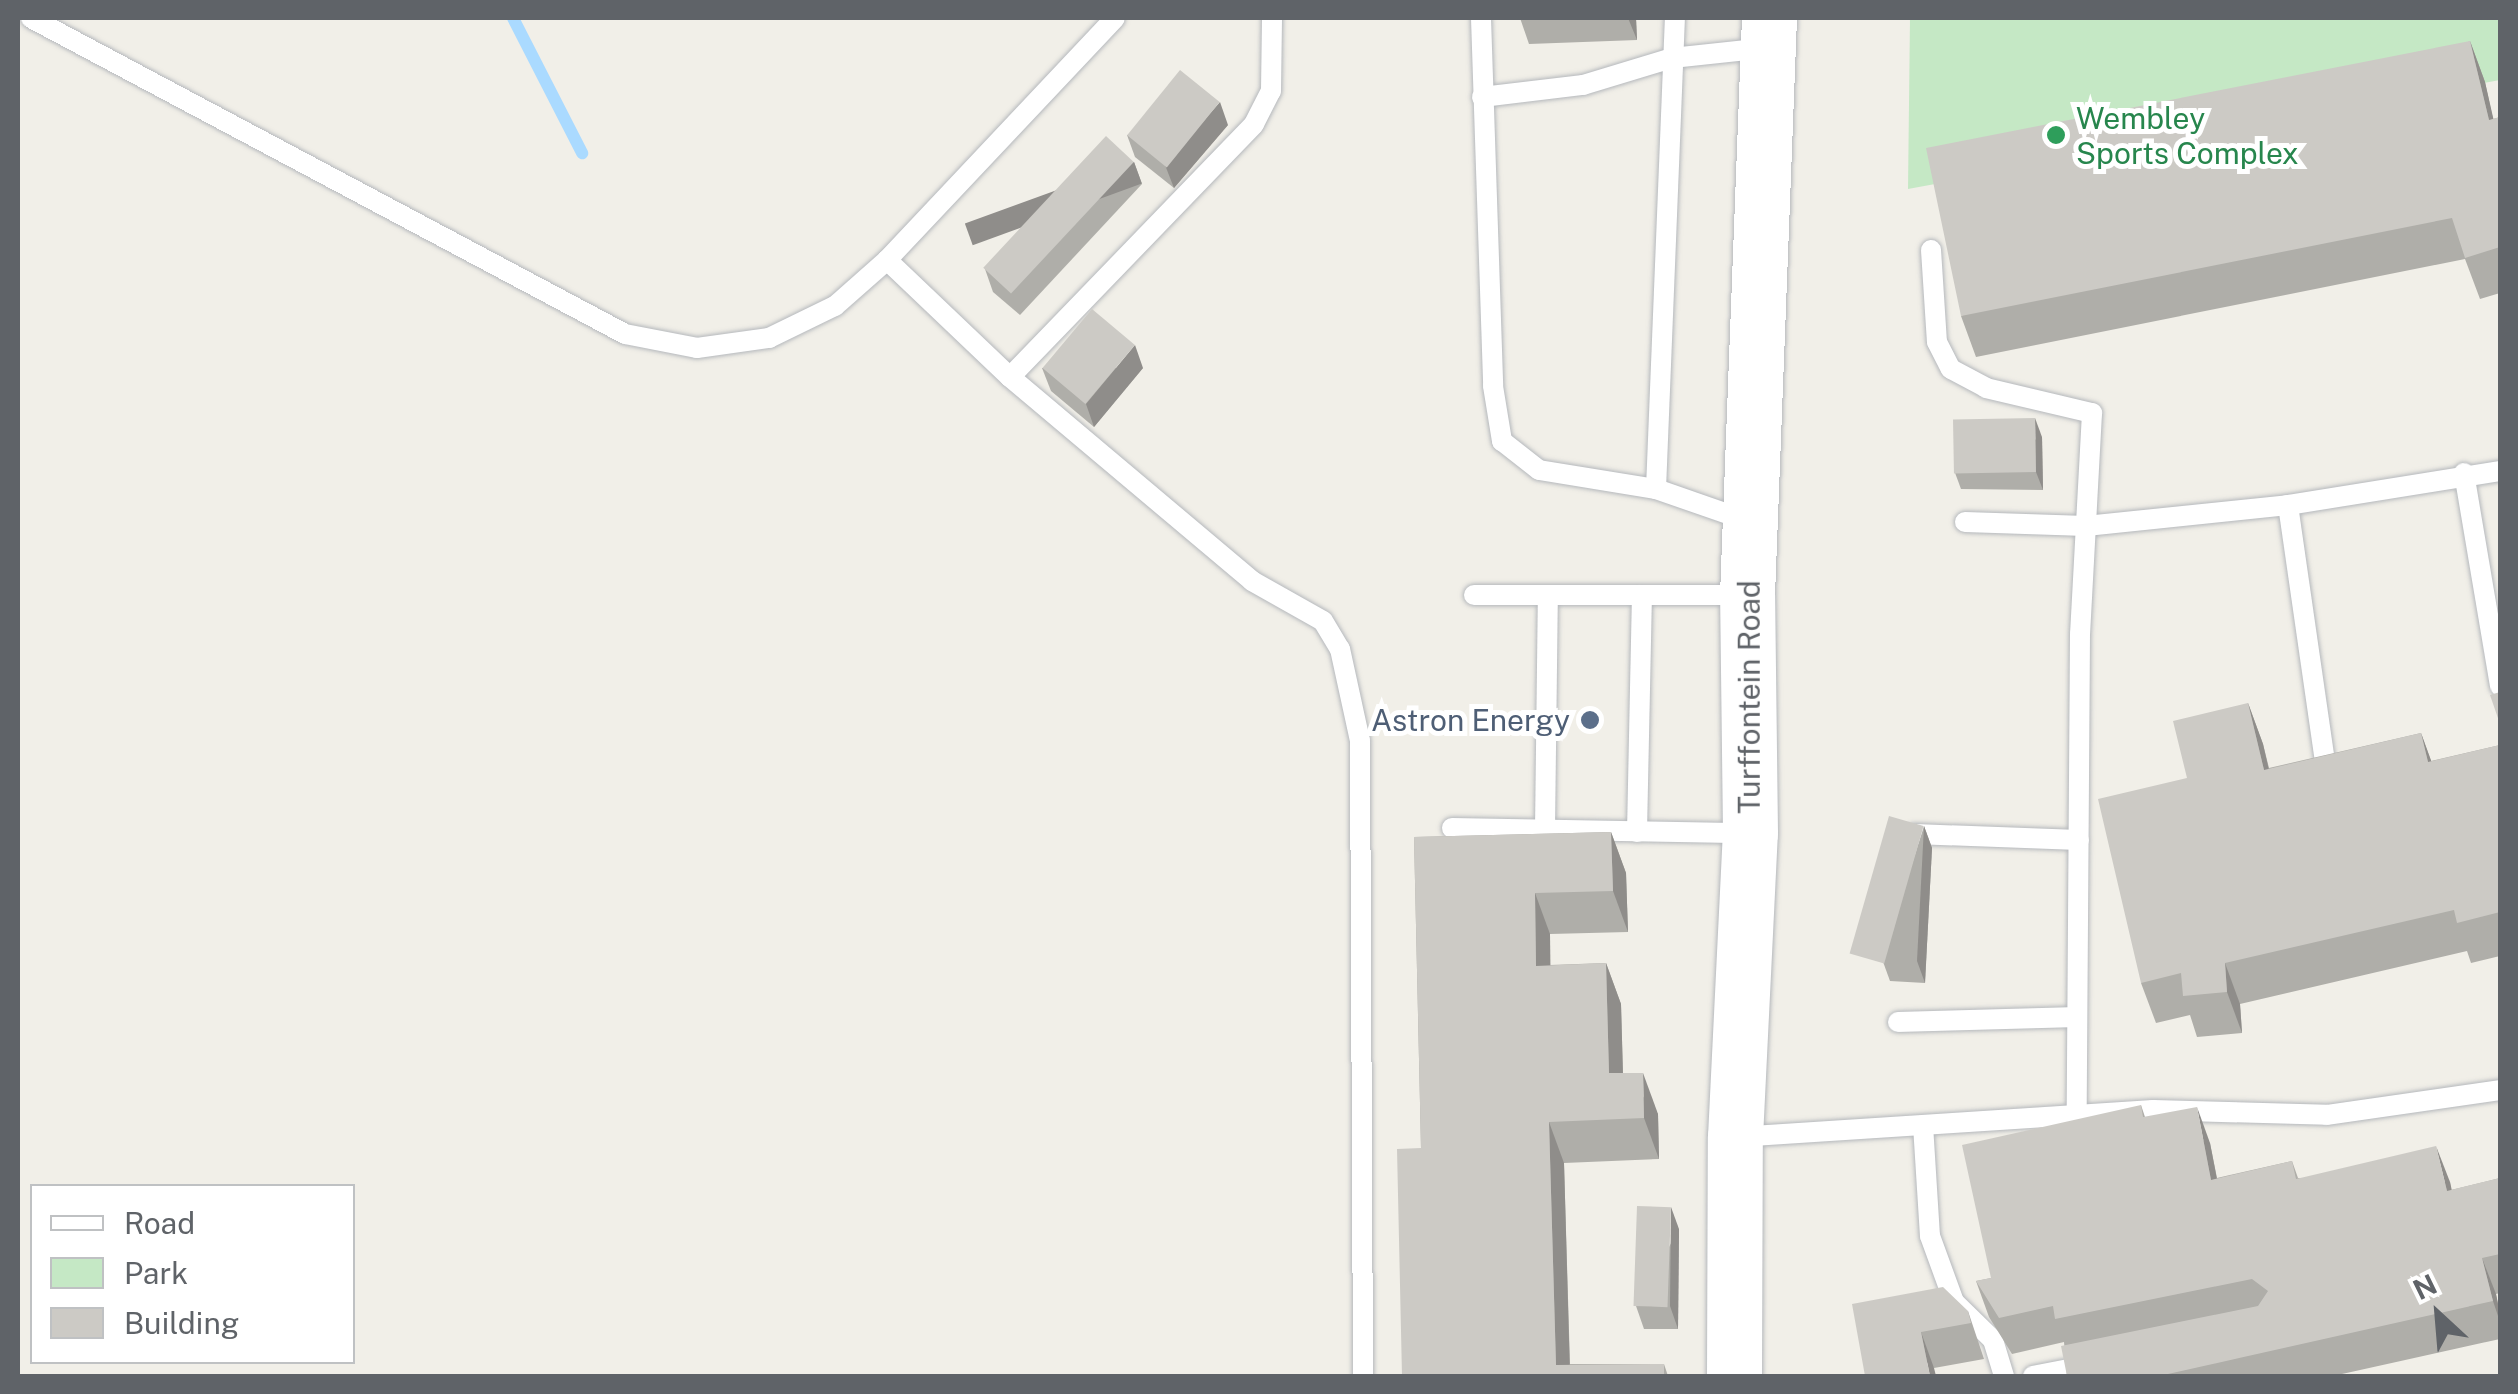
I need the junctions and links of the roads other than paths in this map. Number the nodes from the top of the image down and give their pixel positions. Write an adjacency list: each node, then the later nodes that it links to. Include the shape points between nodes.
1 (31, 18): 10 (lane, via 625,334 698,348 769,338 834,306)
2 (1115, 18): 10 (lane)
3 (1272, 18): 11 (lane, via 1271,91 1254,124)
4 (1481, 18): 8 (lane)
5 (1676, 18): 7 (lane)
6 (1769, 32): 7 (lane); 16 (street, Turffontein Road)
7 (1672, 58): 8 (lane, via 1583,85); 14 (lane)
8 (1482, 97): 14 (lane, via 1493,386 1502,441 1539,470)
9 (1931, 250): 18 (lane, via 1937,342 1950,369 1986,388 2092,413)
10 (888, 260): 11 (lane)
11 (1010, 377): 38 (lane, via 1252,581 1323,620 1340,649 1360,741)
12 (2500, 471): 13 (lane)
13 (2464, 473): 15 (lane); 23 (lane)
14 (1656, 489): 16 (lane)
15 (2288, 505): 18 (lane); 24 (lane)
16 (1751, 522): 22 (street, Turffontein Road)
17 (1965, 522): 18 (lane)
18 (2086, 526): 30 (lane)
19 (1474, 595): 20 (lane)
20 (1548, 595): 21 (lane); 26 (lane)
21 (1642, 595): 22 (lane); 27 (lane)
22 (1747, 595): 28 (street, Turffontein Road)
23 (2500, 686)
24 (2326, 770)
25 (1452, 828): 26 (lane)
26 (1545, 830): 27 (lane)
27 (1637, 832): 28 (lane)
28 (1750, 833): 36 (street, Turffontein Road)
29 (1914, 834): 30 (lane)
30 (2078, 840): 31 (lane)
31 (2078, 1017): 32 (lane); 34 (lane)
32 (1898, 1022)
33 (2500, 1090): 34 (lane, via 2327,1115)
34 (2077, 1115): 35 (lane)
35 (1923, 1125): 36 (lane); 40 (lane, via 1930,1236 1954,1302 1993,1340)
36 (1735, 1137): 39 (street, Turffontein Road)
37 (2105, 1362): 41 (lane)
38 (1362, 1376)
39 (1734, 1376)
40 (2004, 1376)
41 (2033, 1376)

